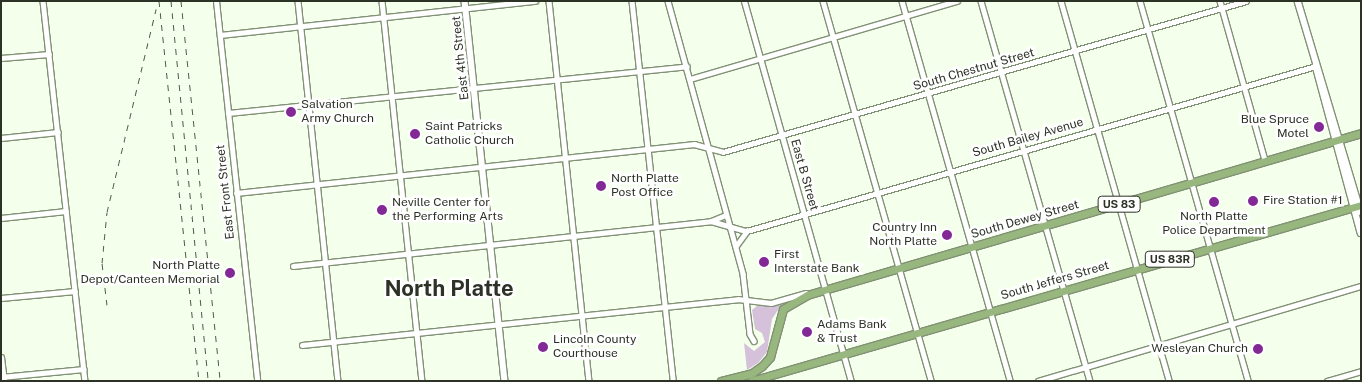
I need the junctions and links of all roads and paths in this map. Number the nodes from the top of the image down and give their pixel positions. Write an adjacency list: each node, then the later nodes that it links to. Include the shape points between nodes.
1 (43, 1): 29 (street)
2 (216, 1): 26 (street, East Front Street)
3 (298, 1): 24 (street)
4 (382, 1): 23 (street)
5 (465, 1): 20 (main road, East 4th Street)
6 (535, 1): 20 (street)
7 (549, 1): 36 (street)
8 (632, 1): 34 (street)
9 (668, 1): 32 (street)
10 (744, 1): 31 (street, East B Street)
11 (823, 1): 27 (street)
12 (902, 1): 22 (street)
13 (957, 1): 22 (street)
14 (981, 1): 35 (street)
15 (1061, 1): 28 (street)
16 (1140, 1): 25 (street)
17 (1220, 1): 21 (street)
18 (1246, 1): 21 (street, South Chestnut Street)
19 (1298, 1): 33 (main road)
20 (466, 8): 23 (street); 39 (main road, East 4th Street)
21 (1222, 8): 25 (street, South Chestnut Street); 38 (street)
22 (906, 16): 27 (street); 40 (street)
23 (383, 17): 24 (street); 41 (street)
24 (300, 25): 26 (street); 42 (street)
25 (1148, 30): 28 (street, South Chestnut Street); 43 (street)
26 (220, 35): 44 (street, East Front Street)
27 (833, 37): 31 (street); 45 (street)
28 (1075, 51): 35 (street, South Chestnut Street); 46 (street)
29 (49, 54): 30 (street); 47 (street)
30 (1, 58)
31 (760, 58): 37 (street); 49 (street, East B Street)
32 (686, 66): 34 (street); 37 (street)
33 (1316, 66): 38 (street, South Bailey Avenue); 51 (main road)
34 (639, 70): 36 (street); 52 (street)
35 (1002, 72): 40 (street, South Chestnut Street); 54 (street)
36 (557, 79): 39 (street); 55 (street)
37 (690, 79): 53 (street)
38 (1244, 86): 43 (street, South Bailey Avenue); 56 (street)
39 (474, 87): 41 (street); 57 (main road, East 4th Street)
40 (928, 94): 45 (street, South Chestnut Street); 58 (street)
41 (392, 96): 42 (street); 59 (street)
42 (310, 105): 44 (street); 61 (street)
43 (1170, 107): 46 (street, South Bailey Avenue); 60 (street)
44 (228, 113): 62 (street, East Front Street)
45 (855, 115): 49 (street, South Chestnut Street); 63 (street)
46 (1097, 128): 54 (street, South Bailey Avenue); 64 (street)
47 (58, 132): 50 (street); 66 (street)
48 (1361, 133): 51 (highway, South Dewey Street / US 83)
49 (782, 135): 53 (street, South Chestnut Street, via 723,152); 68 (street, East B Street)
50 (1, 138)
51 (1337, 140): 56 (highway, South Dewey Street / US 83); 65 (main road)
52 (648, 148): 53 (street, South Chestnut Street, via 694,144); 55 (street, South Chestnut Street); 72 (street)
53 (708, 148): 67 (street)
54 (1024, 149): 58 (street, South Bailey Avenue); 71 (street)
55 (565, 157): 57 (street, South Chestnut Street); 76 (street)
56 (1265, 160): 60 (highway, South Dewey Street / US 83)
57 (483, 166): 59 (street, South Chestnut Street); 77 (main road, East 4th Street)
58 (950, 171): 63 (street, South Bailey Avenue); 79 (street)
59 (400, 175): 61 (street, South Chestnut Street); 81 (street)
60 (1192, 183): 64 (highway, South Dewey Street / US 83); 80 (street)
61 (318, 184): 62 (street, South Chestnut Street); 82 (street)
62 (236, 193): 113 (street, East Front Street)
63 (877, 193): 68 (street, South Bailey Avenue); 84 (street)
64 (1119, 204): 71 (highway, South Dewey Street / US 83); 85 (street)
65 (1358, 207): 75 (main road); 80 (highway, South Jeffers Street / US 83R)
66 (66, 211): 69 (street); 89 (street)
67 (726, 215): 70 (street); 73 (street)
68 (804, 215): 74 (street, South Bailey Avenue); 87 (street, East B Street)
69 (1, 218)
70 (711, 222): 72 (street); 73 (street, South Bailey Avenue)
71 (1046, 225): 79 (highway, South Dewey Street / US 83); 88 (street)
72 (657, 227): 76 (street); 93 (street)
73 (730, 228): 74 (street, South Bailey Avenue); 78 (street)
74 (747, 231): 78 (street)
75 (1361, 233)
76 (574, 237): 77 (street); 95 (street)
77 (491, 246): 81 (street); 97 (main road, East 4th Street)
78 (735, 246): 92 (street)
79 (972, 247): 84 (highway, South Dewey Street / US 83); 94 (street)
80 (1210, 248): 85 (highway, South Jeffers Street / US 83R); 96 (street)
81 (408, 254): 82 (street); 98 (street)
82 (326, 262): 83 (street); 100 (street)
83 (294, 266)
84 (899, 268): 87 (highway, South Dewey Street / US 83); 99 (street)
85 (1138, 268): 88 (highway, South Jeffers Street / US 83R); 103 (street)
86 (1361, 286): 96 (street)
87 (824, 289): 90 (highway, South Dewey Street / US 83); 104 (street, East B Street)
88 (1064, 290): 94 (highway, South Jeffers Street / US 83R); 106 (street)
89 (75, 291): 91 (street); 107 (street)
90 (812, 293): 92 (street, South Dewey Street, via 771,303); 119 (highway, South Dewey Street / US 83, via 791,303 778,318 767,362 752,373)
91 (1, 298)
92 (746, 300): 93 (street, South Dewey Street); 101 (street, via 750,334)
93 (664, 306): 95 (street, South Dewey Street); 118 (street)
94 (990, 312): 99 (highway, South Jeffers Street / US 83R); 123 (street)
95 (582, 316): 97 (street, South Dewey Street); 117 (street)
96 (1232, 324): 103 (street); 127 (street)
97 (500, 325): 98 (street, South Dewey Street); 116 (main road, East 4th Street)
98 (417, 333): 100 (street, South Dewey Street); 115 (street)
99 (917, 333): 104 (highway, South Jeffers Street / US 83R); 122 (street)
100 (334, 341): 102 (street, South Dewey Street); 114 (street)
101 (754, 341)
102 (302, 345)
103 (1159, 345): 106 (street); 126 (street)
104 (843, 355): 110 (highway, South Jeffers Street / US 83R); 121 (street, East B Street)
105 (1, 357): 109 (street)
106 (1086, 367): 124 (street); 125 (street)
107 (84, 369): 109 (street); 112 (street)
108 (1361, 371): 128 (street)
109 (3, 378)
110 (775, 378): 111 (highway, South Jeffers Street / US 83R)
111 (756, 380): 120 (highway, US 83R)
112 (85, 381)
113 (257, 381)
114 (338, 381)
115 (422, 381)
116 (506, 381)
117 (589, 381)
118 (673, 381)
119 (721, 381)
120 (751, 381)
121 (851, 381)
122 (931, 381)
123 (1010, 381)
124 (1038, 381)
125 (1090, 381)
126 (1169, 381)
127 (1248, 381)
128 (1327, 381)

